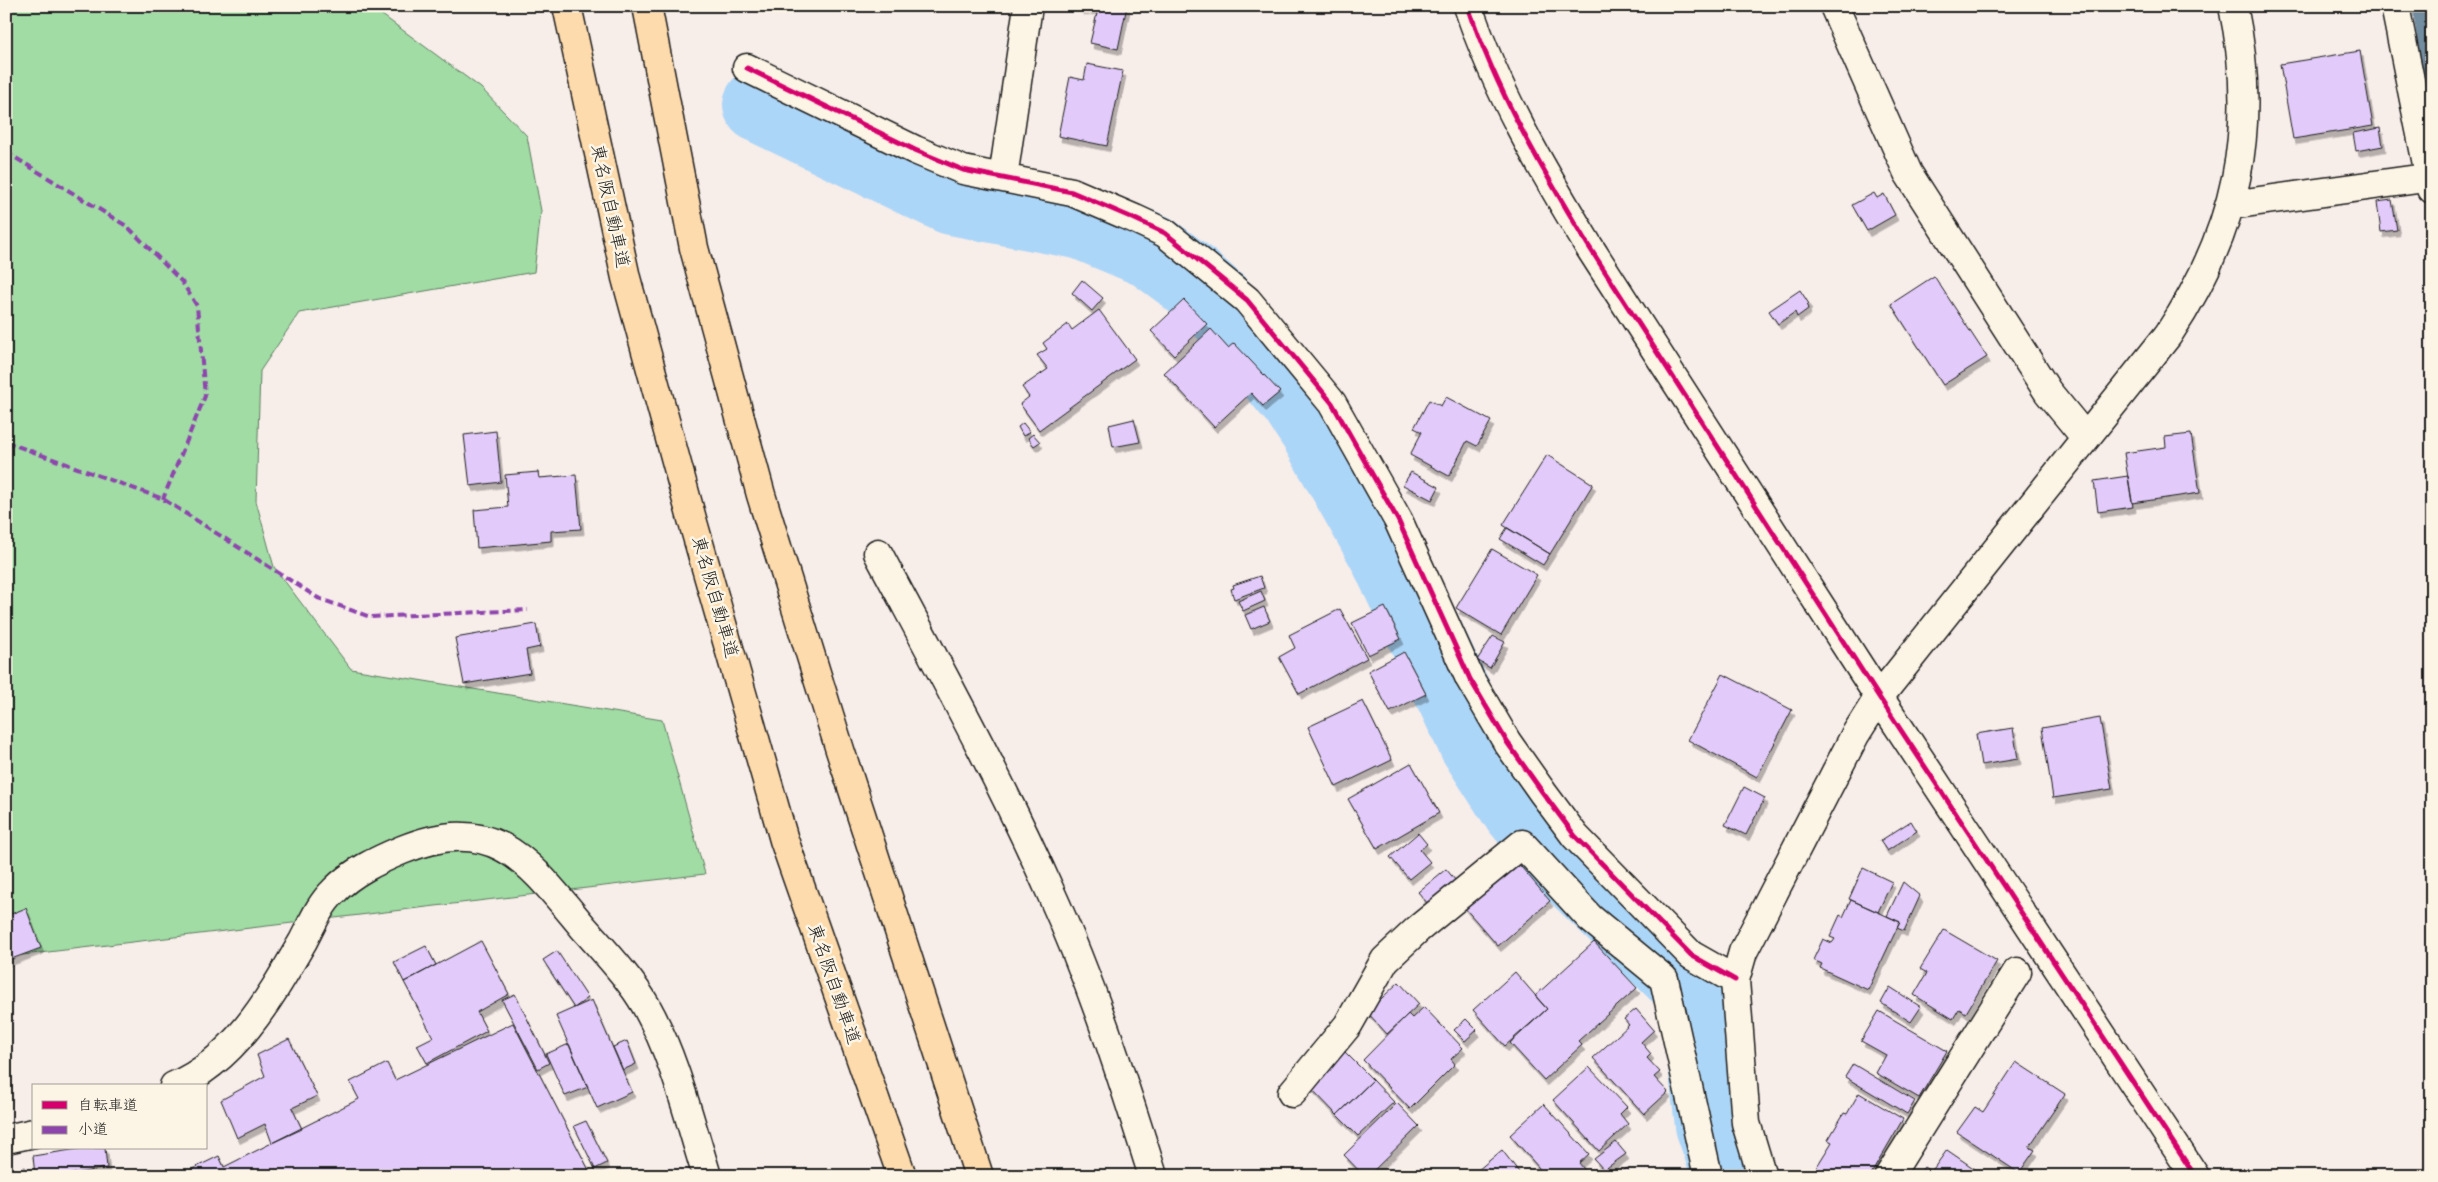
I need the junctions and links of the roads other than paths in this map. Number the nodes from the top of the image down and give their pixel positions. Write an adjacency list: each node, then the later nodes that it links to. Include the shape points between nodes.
1 (567, 6): 22 (highway, 東名阪自動車道, via 626,278 727,642 784,840)
2 (647, 6): 23 (highway, via 694,248 761,495 840,750)
3 (1028, 6): 9 (street)
4 (1468, 6): 14 (street, via 1495,75 1549,180)
5 (1834, 6): 12 (street, via 1908,174 2048,392)
6 (2233, 6): 11 (street, via 2242,62 2244,103 2237,182)
7 (2395, 6): 10 (street)
8 (747, 68): 9 (street, via 915,150 963,170)
9 (1003, 178): 16 (street, via 1072,192 1165,232 1248,300 1332,403 1398,520 1470,679 1507,742 1543,793 1575,836 1691,955)
10 (2431, 181): 11 (street)
11 (2231, 205): 12 (street, via 2191,300 2168,335)
12 (2085, 437): 14 (street)
13 (878, 553): 24 (street, via 1051,891 1112,1047)
14 (1879, 697): 16 (street, via 1854,735 1806,828 1743,952); 28 (street)
15 (2017, 972): 27 (street)
16 (1735, 980): 26 (street, via 1746,1123)
17 (177, 1084): 21 (street, via 220,1058 261,1010 333,891 364,868 390,855 425,841 468,836 500,845 515,854 606,953 645,1004 663,1041)
18 (1292, 1093): 25 (street, via 1348,1025 1385,960 1522,844 1590,918 1664,979)
19 (32, 1133): 20 (street)
20 (6, 1139)
21 (707, 1176)
22 (902, 1176)
23 (979, 1176)
24 (1153, 1176)
25 (1708, 1176)
26 (1762, 1176)
27 (1889, 1176)
28 (2195, 1176)

